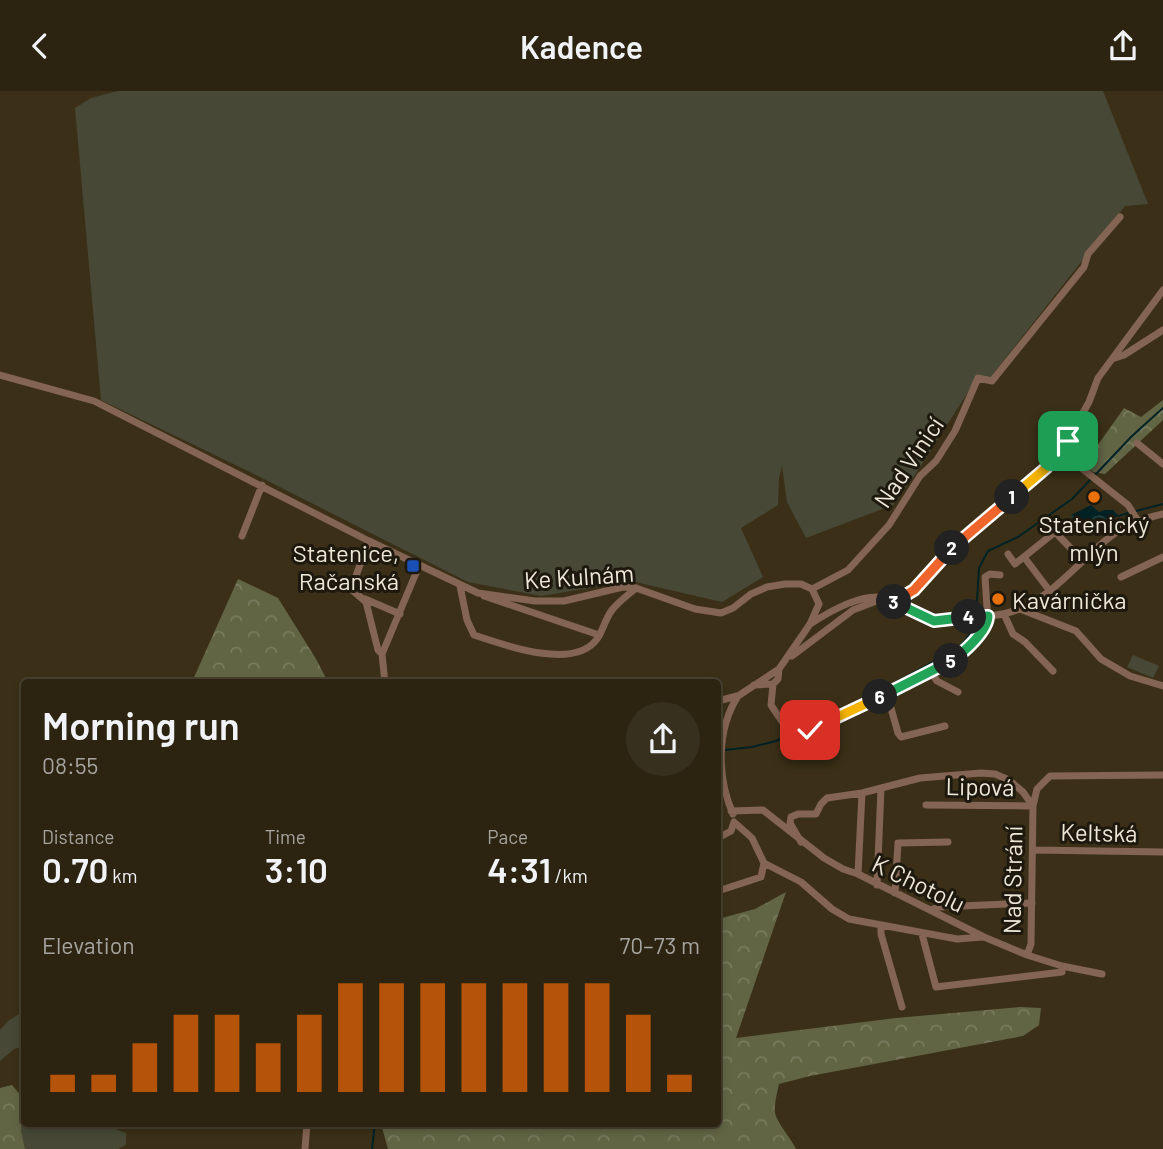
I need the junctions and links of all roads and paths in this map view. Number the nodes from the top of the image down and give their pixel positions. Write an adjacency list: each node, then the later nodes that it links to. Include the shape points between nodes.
1 (1120, 217): 23 (street, Nad Vinicí, via 992,381 978,378 955,431 889,525 848,570)
2 (1163, 290): 4 (street)
3 (1163, 330): 4 (street)
4 (1114, 358): 7 (street, via 1098,378)
5 (0, 375): 9 (street, Ke Kulnám, via 94,401)
6 (1138, 443): 8 (street)
7 (1061, 452): 10 (street); 27 (street, via 947,552 914,590)
8 (1163, 464)
9 (262, 485): 12 (street); 13 (street, Ke Kulnám)
10 (1134, 514): 11 (street); 17 (street)
11 (1163, 514)
12 (242, 536)
13 (369, 541): 18 (street, Ke Kulnám); 26 (street, via 351,589)
14 (1009, 554): 15 (street, via 1015,564)
15 (1024, 557): 17 (street, via 1055,532); 24 (street)
16 (1163, 557): 20 (street)
17 (1083, 561): 24 (street)
18 (419, 566): 21 (street, Ke Kulnám); 31 (street)
19 (1000, 575): 33 (street, via 985,577)
20 (1121, 577)
21 (460, 586): 25 (street, Ke Kulnám); 35 (street, via 474,635 516,649 554,654 578,653)
22 (636, 588): 23 (street, Ke Kulnám, via 721,613 767,587 801,584); 25 (street, Ke Kulnám, via 564,601); 35 (street, via 611,611)
23 (812, 589): 28 (street)
24 (1049, 590): 30 (street)
25 (478, 593): 35 (street)
26 (363, 598): 31 (street); 36 (street)
27 (890, 600): 29 (street, via 875,597); 33 (street, via 934,621); 37 (street, via 853,610)
28 (819, 604): 29 (street); 34 (street)
29 (836, 607): 34 (street)
30 (1020, 609): 32 (street); 44 (street, via 1076,631 1101,659)
31 (400, 614): 36 (street)
32 (1004, 614): 33 (street); 39 (street, via 1013,635)
33 (985, 616): 40 (street, via 988,623 963,653)
34 (810, 624): 37 (street)
35 (599, 635)
36 (382, 654): 41 (street)
37 (788, 657): 38 (street)
38 (779, 669): 42 (street); 43 (street)
39 (1054, 671)
40 (931, 672): 45 (street, via 937,681); 46 (street)
41 (385, 679)
42 (773, 684): 43 (street); 49 (street, via 771,705)
43 (753, 685): 47 (street)
44 (1163, 686)
45 (958, 692)
46 (887, 694): 50 (street, via 901,737); 51 (street)
47 (737, 696): 48 (street); 57 (street, via 721,745)
48 (721, 700)
49 (785, 726)
50 (945, 726)
51 (801, 735)
52 (1163, 775): 56 (street, via 1050,776 1037,789)
53 (881, 787): 54 (street, Nad Strání); 56 (street, Nad Strání, via 920,778 995,774 1009,780); 66 (street)
54 (862, 793): 60 (street, Nad Strání, via 827,798 816,814 791,817); 65 (street)
55 (926, 805): 56 (street, Lipová)
56 (1033, 806): 62 (street, Nad Strání)
57 (731, 811): 58 (street); 60 (street, K Chotolu, via 763,810)
58 (734, 822): 59 (street, via 731,831); 64 (street, via 752,838)
59 (721, 836)
60 (801, 842): 65 (street, K Chotolu)
61 (948, 842): 68 (street, via 898,842)
62 (1034, 850): 63 (street, Keltská); 69 (street, Nad Strání)
63 (1163, 852)
64 (764, 863): 67 (street, via 761,877); 71 (street, via 801,882 849,919)
65 (858, 874): 66 (street, K Chotolu)
66 (877, 885): 68 (street, K Chotolu)
67 (721, 890)
68 (895, 893): 70 (street, K Chotolu)
69 (1032, 903): 70 (street); 74 (street, Nad Strání)
70 (931, 910): 73 (street, K Chotolu)
71 (881, 926): 72 (street); 77 (street)
72 (922, 934): 73 (street); 75 (street, via 936,987)
73 (984, 937): 74 (street, K Chotolu)
74 (1027, 955): 75 (street, K Chotolu)
75 (1062, 969): 76 (street, K Chotolu)
76 (1102, 974)
77 (902, 1007)
78 (307, 1127): 79 (street)
79 (305, 1149)

